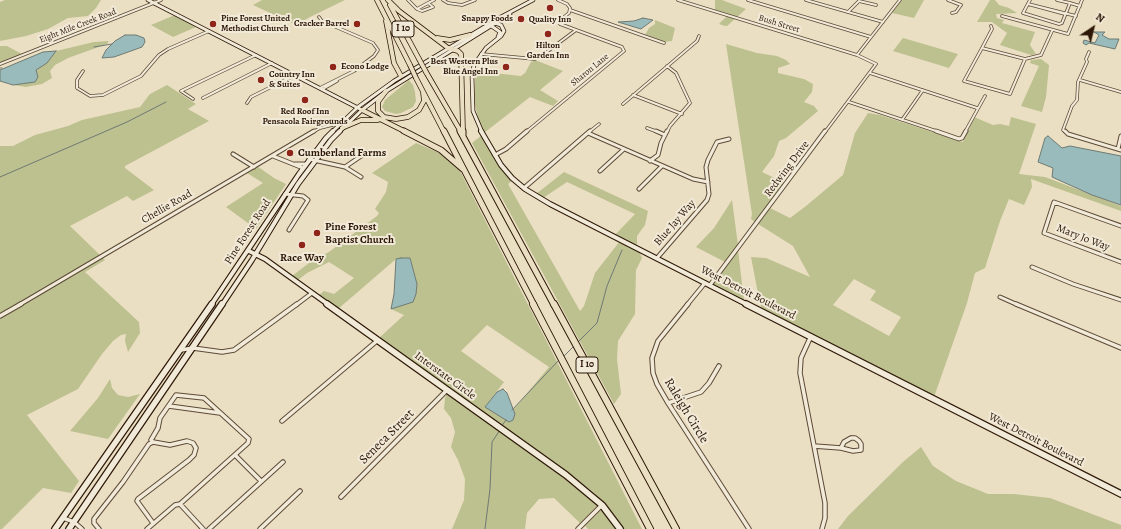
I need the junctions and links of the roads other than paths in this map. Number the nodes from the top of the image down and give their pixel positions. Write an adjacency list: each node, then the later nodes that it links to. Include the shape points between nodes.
1 (148, 0): 19 (street)
2 (162, 0): 19 (street, Eight Mile Creek Road)
3 (376, 0): 34 (highway, I 10)
4 (388, 0): 44 (highway); 89 (highway, I 10, bridge)
5 (408, 0): 25 (street)
6 (434, 0): 20 (street)
7 (443, 0): 8 (street, via 462,5)
8 (475, 0)
9 (533, 0): 26 (street, Pine Forest Road)
10 (558, 0): 27 (street, via 568,5)
11 (678, 0): 55 (street, Bush Street)
12 (748, 0): 47 (street)
13 (806, 0): 28 (street)
14 (900, 0): 35 (street)
15 (948, 0): 29 (street, via 961,5)
16 (1030, 0): 22 (street)
17 (1057, 0): 21 (street)
18 (1082, 0): 24 (street)
19 (155, 3): 42 (street); 59 (street, Eight Mile Creek Road)
20 (428, 3): 25 (street); 25 (street, via 433,7 422,11)
21 (1070, 3): 24 (street); 30 (street)
22 (1028, 4): 30 (street); 30 (street, via 1023,14 1062,23)
23 (876, 5): 28 (street, via 859,0)
24 (1080, 6): 32 (street)
25 (417, 8)
26 (518, 8): 36 (street, Pine Forest Road); 37 (street, Pine Forest Road)
27 (570, 10): 41 (street, Sharon Lane, via 559,23); 49 (street)
28 (848, 12): 35 (street)
29 (952, 13)
30 (1065, 14): 32 (street)
31 (1002, 16): 43 (street)
32 (1076, 16): 43 (street, via 1069,34)
33 (320, 17): 66 (street, via 323,21 372,42 378,48 374,56 353,72)
34 (385, 17): 64 (highway, via 394,64); 67 (highway, I 10, bridge)
35 (883, 22): 47 (street)
36 (496, 23): 37 (street, Pine Forest Road); 48 (street, via 504,29)
37 (491, 24): 39 (street); 40 (street, Pine Forest Road); 45 (street, Pine Forest Road)
38 (991, 26): 50 (street, via 992,29)
39 (496, 29): 40 (street); 48 (street, via 500,32)
40 (485, 30): 51 (street, Pine Forest Road)
41 (576, 30): 53 (street, via 535,59); 95 (street, Sharon Lane, via 622,47 624,51 506,149)
42 (209, 31): 54 (street); 61 (street, via 165,51 142,76 103,94 90,96 77,88 76,80)
43 (1052, 31): 56 (street, via 1041,55)
44 (430, 35): 45 (highway, via 450,40); 51 (highway)
45 (470, 35): 51 (street, Pine Forest Road)
46 (699, 36): 60 (street, via 697,41)
47 (871, 37): 55 (street)
48 (498, 38): 53 (street, West Detroit Boulevard)
49 (664, 43)
50 (982, 48): 56 (street); 56 (street, via 964,81 1006,94 1010,94)
51 (450, 49): 64 (street, Pine Forest Road); 69 (street, Pine Forest Road); 89 (highway, via 462,56)
52 (1089, 52): 65 (street)
53 (481, 54): 95 (street, West Detroit Boulevard, via 474,65 473,108 478,126)
54 (256, 55): 57 (street); 74 (street, via 181,91)
55 (857, 55): 58 (street, Bush Street)
56 (1025, 60)
57 (272, 63): 63 (street); 73 (street)
58 (875, 63): 62 (street, Redwing Drive)
59 (0, 64)
60 (667, 66): 71 (street); 80 (street, via 676,72 690,102)
61 (83, 71)
62 (870, 73): 68 (street); 76 (street, Redwing Drive)
63 (295, 75): 66 (street); 75 (street, via 251,97)
64 (402, 76): 78 (street, Pine Forest Road)
65 (1080, 80): 70 (street); 92 (street, via 1076,91 1077,100 1072,106 1064,130 1068,134)
66 (322, 89): 78 (street)
67 (423, 90): 69 (highway, via 424,101 419,110 408,117 398,119 384,117 378,111 378,102); 105 (highway, I 10)
68 (923, 90): 79 (street); 81 (street)
69 (386, 91): 78 (street, Pine Forest Road)
70 (1121, 92)
71 (634, 95): 77 (street); 80 (street)
72 (985, 96): 79 (street)
73 (203, 98)
74 (193, 99)
75 (247, 102)
76 (848, 102): 81 (street); 119 (street, Redwing Drive)
77 (623, 104)
78 (360, 108): 82 (highway); 84 (street, Pine Forest Road); 84 (street, Pine Forest Road, via 346,124)
79 (977, 108): 81 (street, via 962,138 959,139)
80 (682, 114): 87 (street)
81 (902, 120)
82 (387, 123): 84 (highway, via 365,119); 105 (highway, via 441,150)
83 (599, 124): 86 (street)
84 (342, 125): 96 (street, Chellie Road, via 320,128); 97 (street, Pine Forest Road); 98 (street, Pine Forest Road)
85 (647, 128): 87 (street)
86 (588, 134): 91 (street); 108 (street)
87 (665, 135): 99 (street, via 658,154)
88 (1121, 136): 92 (street)
89 (465, 139): 160 (highway, I 10)
90 (729, 139): 107 (street, Blue Jay Way, via 716,144 707,162)
91 (624, 149): 99 (street); 104 (street)
92 (1119, 150)
93 (367, 152): 103 (street)
94 (233, 154): 102 (street)
95 (495, 155): 108 (street, West Detroit Boulevard, via 507,173)
96 (274, 156): 100 (street, via 291,164); 102 (street, Chellie Road)
97 (309, 159): 98 (street); 100 (street, Pine Forest Road)
98 (315, 160): 103 (street); 111 (street, Pine Forest Road)
99 (650, 161): 101 (street)
100 (304, 166): 110 (street, Pine Forest Road)
101 (662, 166): 107 (street, via 697,181); 109 (street)
102 (254, 167): 123 (street, Chellie Road)
103 (345, 167): 106 (street)
104 (600, 171)
105 (467, 173): 159 (highway, I 10)
106 (361, 177)
107 (708, 182): 116 (street, Blue Jay Way, via 707,200)
108 (524, 188): 116 (street, West Detroit Boulevard, via 546,202)
109 (638, 189)
110 (285, 194): 111 (street); 114 (street, Pine Forest Road)
111 (292, 194): 113 (street, via 308,200); 115 (street, Pine Forest Road)
112 (1121, 226): 117 (street, Mary Jo Way, via 1054,202 1044,233)
113 (289, 230)
114 (249, 251): 115 (street, Interstate Circle); 128 (street, Pine Forest Road)
115 (256, 254): 120 (street, Interstate Circle); 126 (street, Pine Forest Road)
116 (657, 258): 119 (street, West Detroit Boulevard)
117 (1121, 262)
118 (1032, 267): 122 (street)
119 (707, 284): 124 (street, West Detroit Boulevard); 131 (street, Raleigh Circle, via 662,335 654,352 653,372)
120 (312, 293): 125 (street, Interstate Circle); 126 (street, via 234,350 222,352)
121 (1000, 297): 127 (street)
122 (1121, 300)
123 (0, 316)
124 (811, 336): 136 (street, via 803,351 800,366); 142 (street, West Detroit Boulevard)
125 (378, 340): 130 (street, Interstate Circle); 134 (street)
126 (192, 348): 128 (street); 147 (street, Pine Forest Road)
127 (1121, 348)
128 (179, 351): 146 (street, Pine Forest Road)
129 (719, 366): 131 (street, via 701,392)
130 (447, 390): 143 (street, Seneca Street); 145 (street, Interstate Circle, via 572,480)
131 (668, 403): 161 (street, Raleigh Circle)
132 (169, 406): 133 (street); 133 (street, via 179,394 204,398); 135 (street, via 160,418)
133 (220, 413): 138 (street, via 249,439)
134 (282, 421)
135 (152, 442): 148 (street, via 170,445 187,441 193,443 196,448 189,460 138,499); 152 (street, via 98,513 94,523)
136 (814, 446): 137 (street); 162 (street, via 826,510)
137 (841, 448): 137 (street, via 856,451 862,447 859,441 851,438 844,442)
138 (236, 456): 140 (street); 144 (street)
139 (283, 462): 140 (street)
140 (261, 482): 155 (street)
141 (300, 491): 156 (street)
142 (1121, 494)
143 (341, 497)
144 (180, 504): 148 (street, via 175,505); 154 (street)
145 (602, 505): 157 (street); 158 (street, Interstate Circle)
146 (63, 518): 147 (street); 149 (street, Pine Forest Road)
147 (74, 522): 150 (street, Pine Forest Road); 151 (street)
148 (153, 523): 153 (street)
149 (55, 529)
150 (69, 529)
151 (82, 529)
152 (99, 529)
153 (146, 529)
154 (203, 529)
155 (209, 529)
156 (260, 529)
157 (578, 529)
158 (620, 529)
159 (650, 529)
160 (676, 529)
161 (749, 529)
162 (822, 529)

